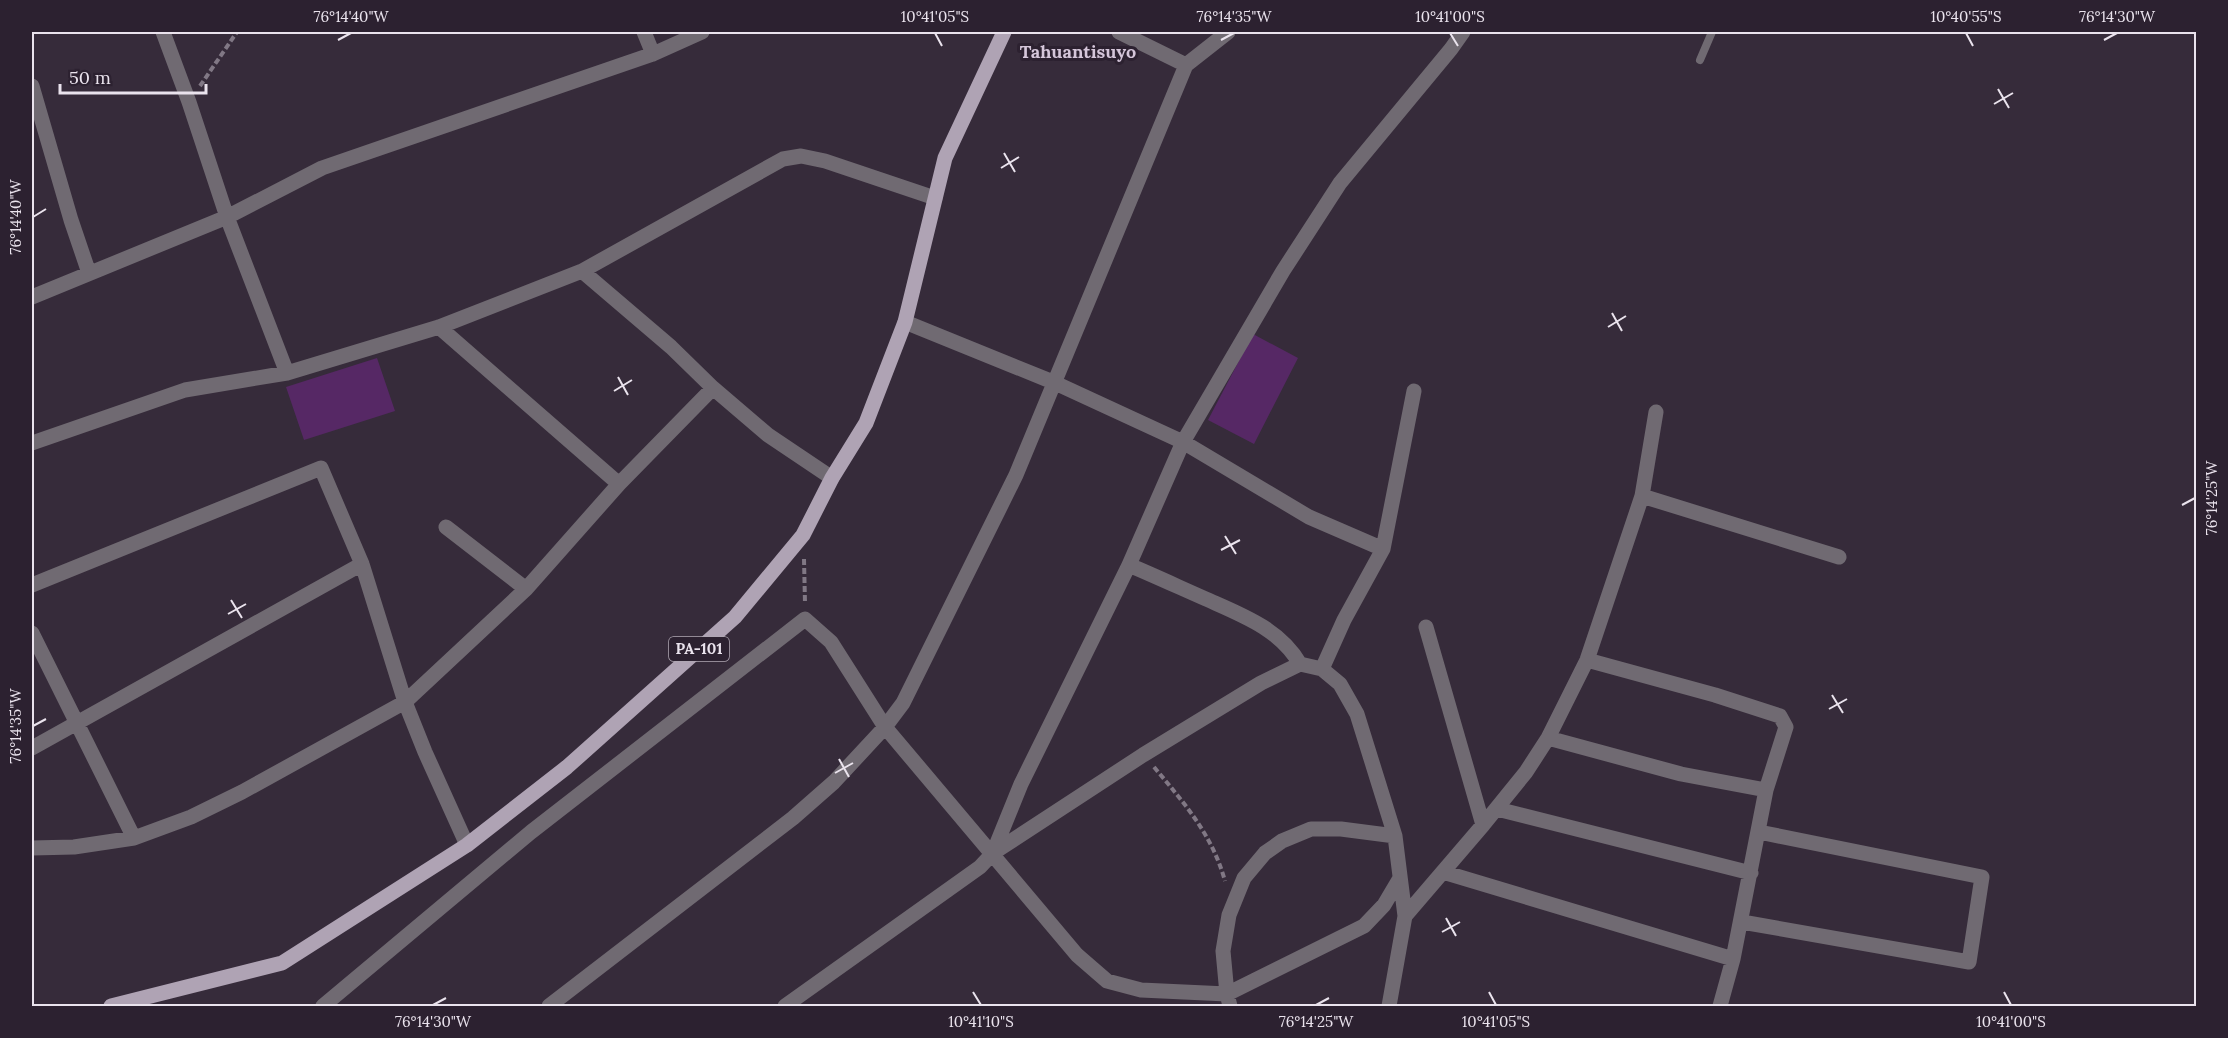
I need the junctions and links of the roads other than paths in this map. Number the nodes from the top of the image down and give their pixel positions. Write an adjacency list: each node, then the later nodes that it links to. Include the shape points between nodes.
1 (163, 32): 14 (street)
2 (644, 32): 9 (street)
3 (702, 32): 9 (street)
4 (1004, 32): 13 (main road, PA-101, via 945,158)
5 (1119, 32): 11 (street)
6 (1228, 32): 11 (street)
7 (1463, 32): 25 (street, via 1340,183 1283,270)
8 (1712, 32): 10 (lane)
9 (653, 54): 14 (street, via 322,168)
10 (1700, 60)
11 (1185, 64): 21 (street)
12 (32, 86): 16 (street)
13 (935, 198): 15 (street, via 825,160 801,156 783,159); 18 (main road, PA-101)
14 (227, 217): 16 (street); 20 (street)
15 (582, 271): 19 (street); 22 (street)
16 (89, 273): 17 (street)
17 (32, 297)
18 (905, 322): 21 (street); 27 (main road, PA-101, via 866,423)
19 (439, 327): 20 (street); 28 (street)
20 (287, 373): 26 (street, via 185,390)
21 (1053, 382): 25 (street); 44 (street, via 1016,475 903,703)
22 (713, 388): 27 (street, via 768,435); 28 (street)
23 (1414, 391): 31 (street)
24 (1656, 412): 29 (street)
25 (1183, 442): 31 (street, via 1309,517); 34 (street)
26 (32, 443)
27 (832, 478): 53 (main road, PA-101, via 803,535 735,617 567,767)
28 (619, 484): 36 (street)
29 (1642, 496): 32 (street); 39 (street)
30 (446, 527): 36 (street)
31 (1383, 549): 41 (street)
32 (1839, 557)
33 (362, 564): 35 (street, via 321,468); 42 (street); 43 (street)
34 (1129, 565): 40 (street, via 1258,623 1284,642); 55 (street, via 1022,784)
35 (32, 585)
36 (526, 588): 42 (street)
37 (1426, 627): 49 (street)
38 (32, 633): 43 (street)
39 (1587, 660): 45 (street); 47 (street, via 1780,716 1786,727)
40 (1300, 664): 41 (street); 55 (street, via 1143,754)
41 (1322, 669): 51 (street, via 1340,684 1357,714)
42 (405, 702): 52 (street, via 242,792 191,817); 53 (street)
43 (75, 722): 46 (street); 52 (street)
44 (885, 727): 55 (street); 64 (street, via 831,642 805,620 531,832); 65 (street, via 834,782 793,818)
45 (1548, 738): 47 (street, via 1681,774); 48 (street)
46 (32, 748)
47 (1766, 789): 50 (street)
48 (1497, 809): 49 (street); 57 (street)
49 (1484, 825): 56 (street)
50 (1759, 832): 57 (street); 60 (street, via 1982,877 1969,962)
51 (1395, 836): 58 (street); 62 (street, via 1311,829 1282,841 1265,854 1244,878 1232,907 1223,951)
52 (134, 838): 54 (street, via 74,847)
53 (467, 845): 63 (main road, PA-101, via 282,963)
54 (32, 848)
55 (993, 853): 62 (street, via 1077,954 1107,981 1141,990); 66 (street, via 980,867)
56 (1443, 872): 59 (street); 61 (street)
57 (1751, 873): 60 (street)
58 (1400, 878): 59 (street); 62 (street, via 1384,906 1364,926)
59 (1405, 916): 67 (street)
60 (1742, 922): 61 (street)
61 (1733, 959): 68 (street)
62 (1229, 1000)
63 (111, 1006)
64 (323, 1006)
65 (549, 1006)
66 (785, 1006)
67 (1389, 1006)
68 (1720, 1006)

